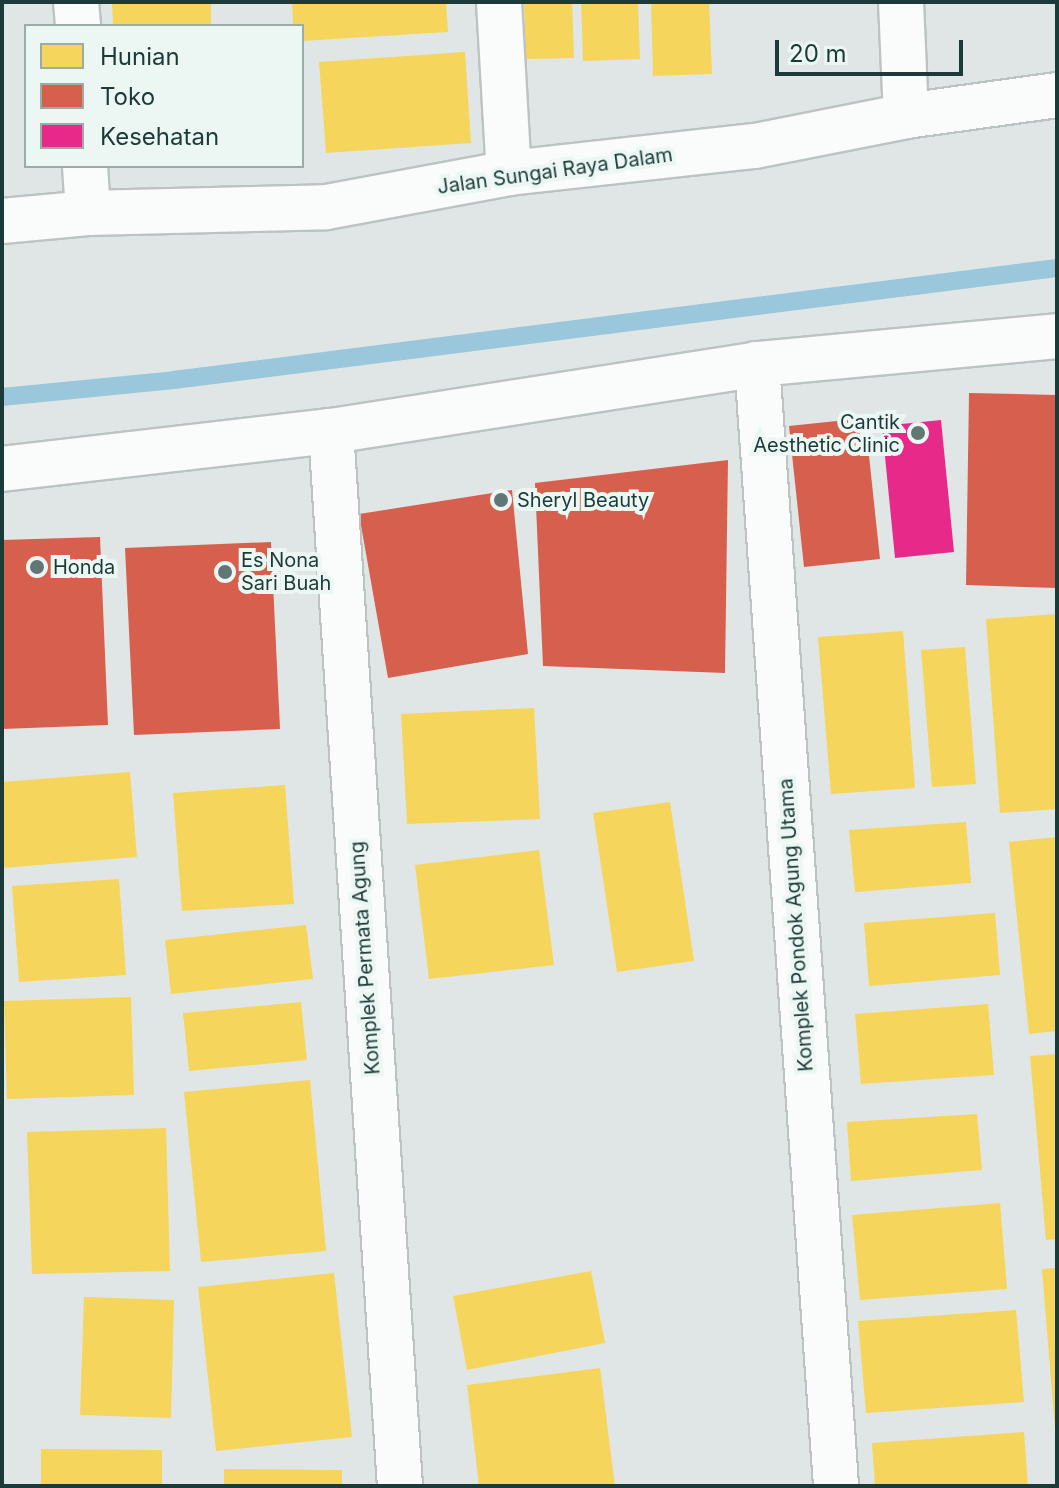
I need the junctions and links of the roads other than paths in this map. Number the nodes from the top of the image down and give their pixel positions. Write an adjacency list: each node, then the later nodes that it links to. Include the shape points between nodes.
1 (76, 2): 4 (street)
2 (499, 2): 8 (street)
3 (901, 2): 6 (street)
4 (78, 24)
5 (1057, 95): 6 (street, Jalan Sungai Raya Dalam)
6 (906, 116): 8 (street, Jalan Sungai Raya Dalam, via 755,146)
7 (85, 168): 9 (street)
8 (509, 173): 9 (street, Jalan Sungai Raya Dalam, via 326,207)
9 (88, 213): 10 (street, Jalan Sungai Raya Dalam)
10 (2, 221)
11 (1057, 336): 12 (street)
12 (757, 364): 13 (street); 16 (street, Komplek Pondok Agung Utama)
13 (331, 431): 14 (street); 15 (street, Komplek Permata Agung)
14 (2, 469)
15 (400, 1486)
16 (836, 1486)

